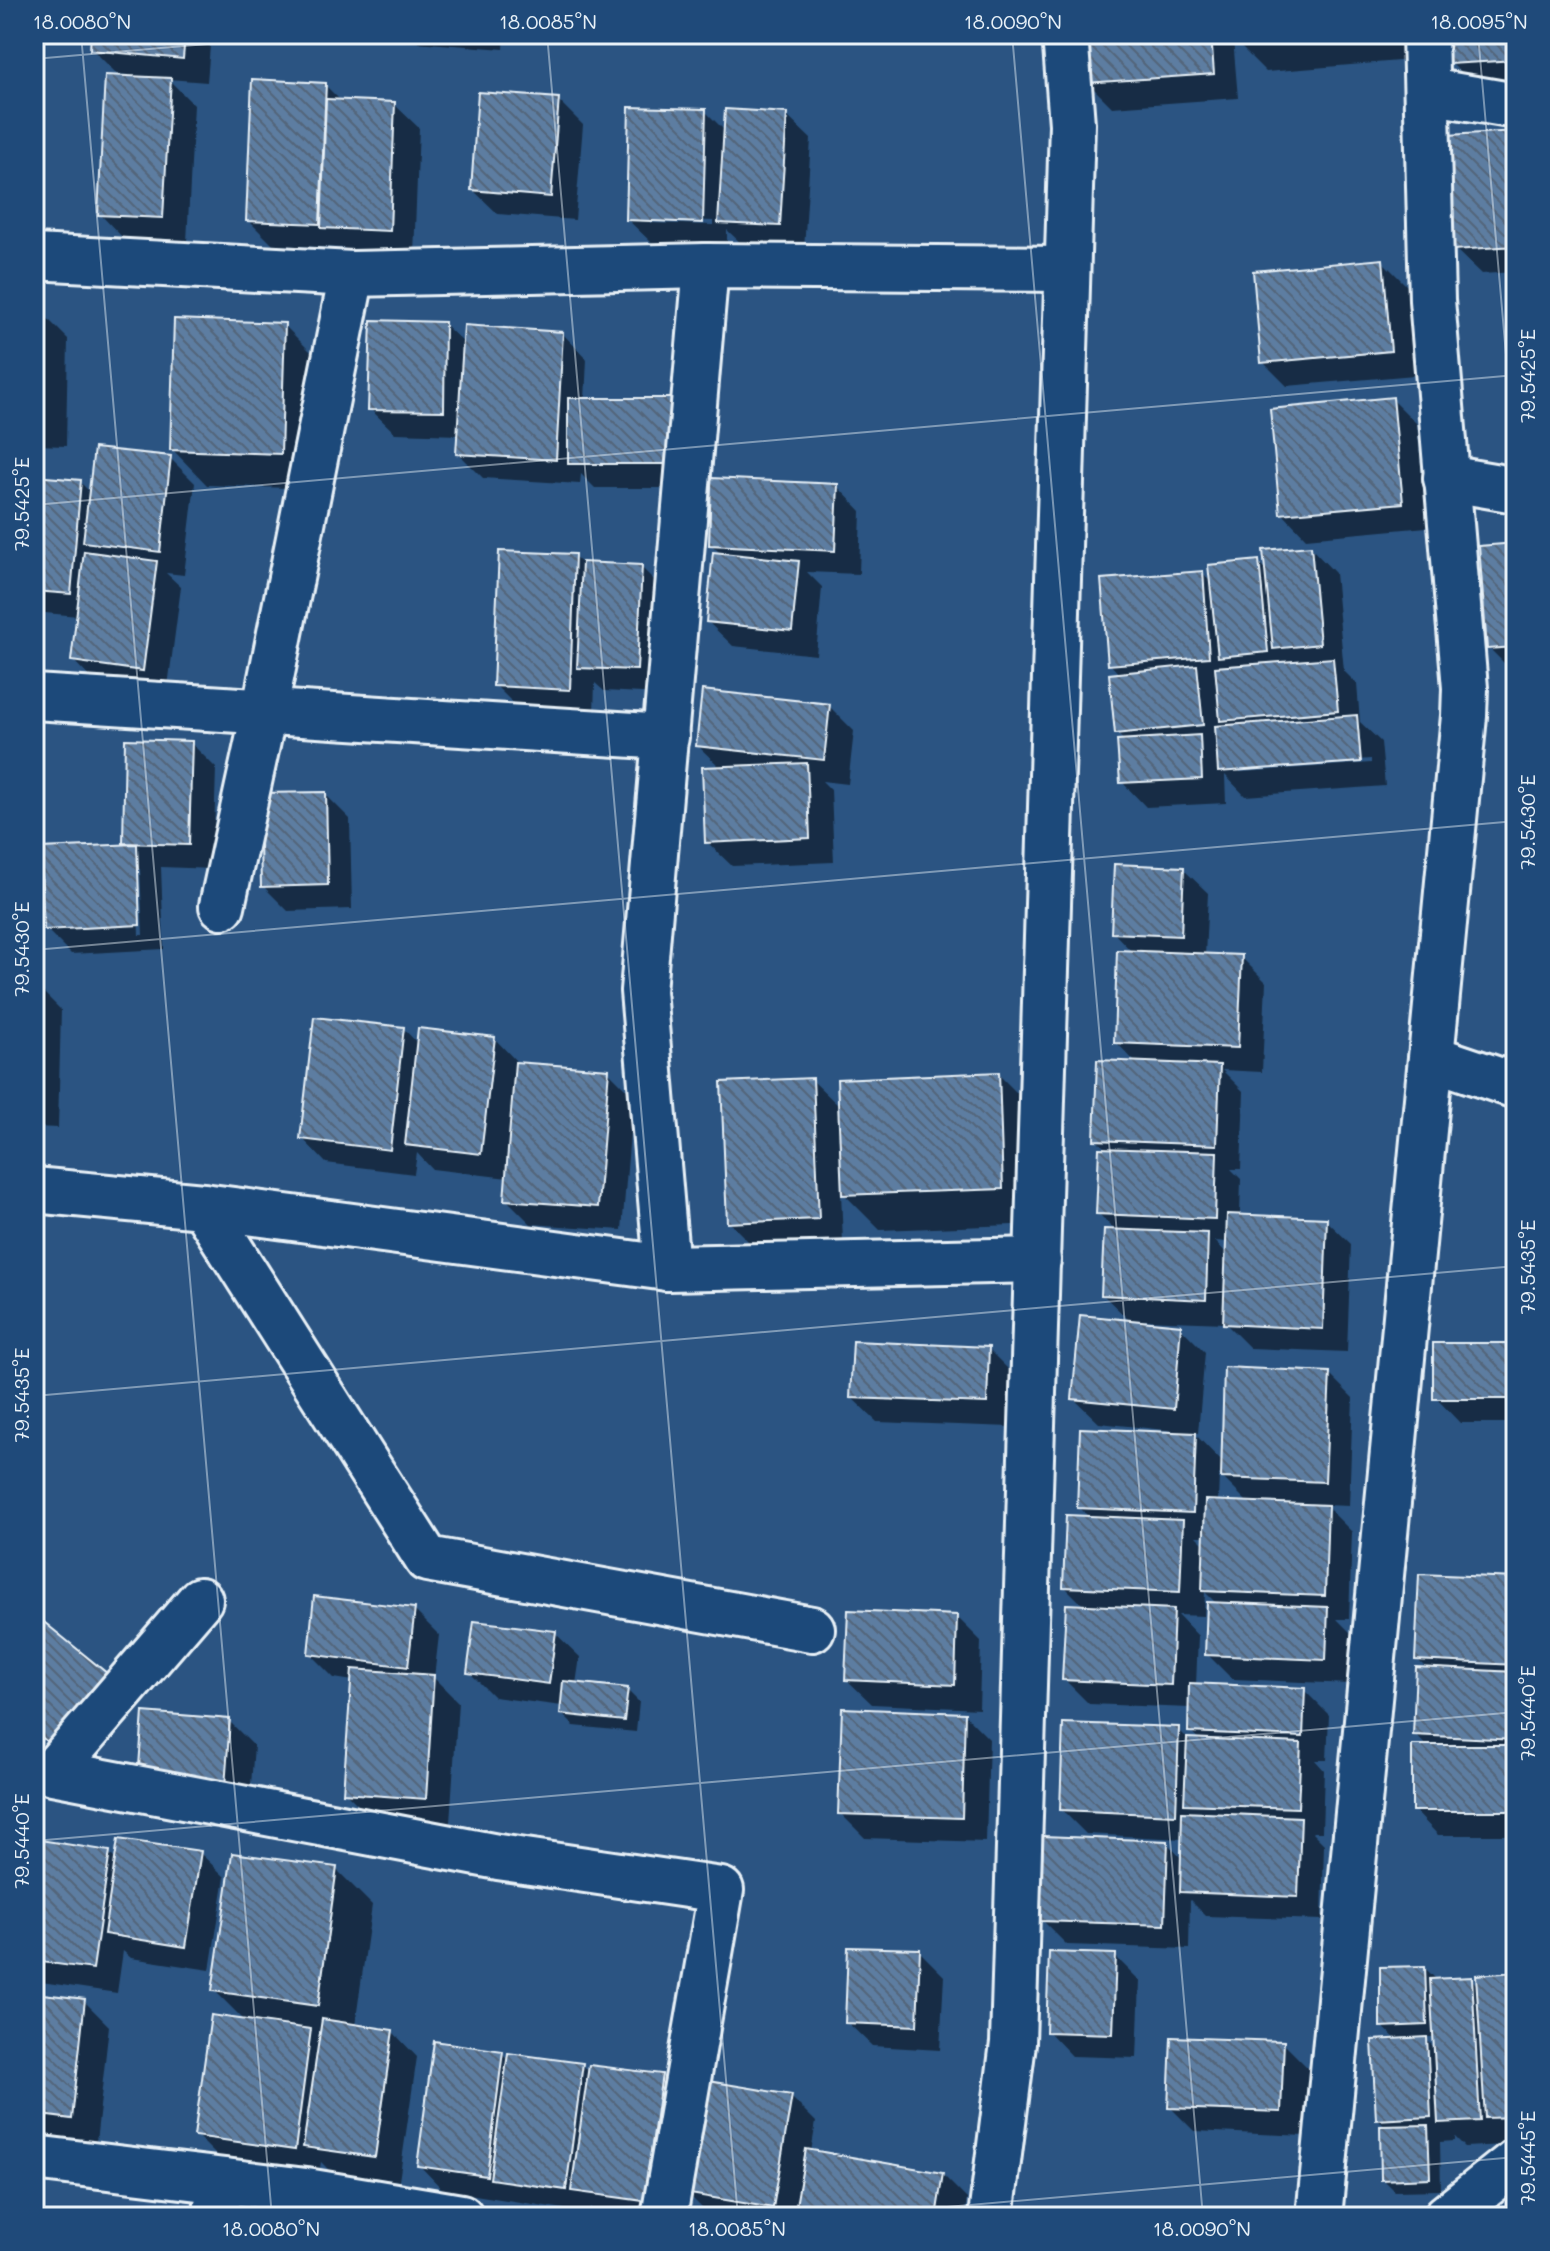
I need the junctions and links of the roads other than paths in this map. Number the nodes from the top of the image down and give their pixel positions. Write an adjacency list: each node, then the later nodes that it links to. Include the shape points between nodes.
1 (1065, 34): 7 (street, via 1072,124)
2 (1425, 34): 3 (street)
3 (1428, 91): 4 (street); 9 (street, via 1432,300)
4 (1516, 106)
5 (34, 257): 8 (street)
6 (706, 266): 7 (street); 8 (street); 13 (street)
7 (1066, 269): 19 (street)
8 (352, 274): 12 (street)
9 (1446, 478): 10 (street); 15 (street, via 1465,688)
10 (1516, 490)
11 (34, 697): 12 (street)
12 (264, 713): 13 (street); 14 (street)
13 (666, 737): 20 (street, via 643,991)
14 (222, 906)
15 (1433, 1058): 16 (street); 30 (street)
16 (1516, 1086)
17 (34, 1190): 18 (street)
18 (203, 1206): 20 (street); 22 (street, via 427,1559)
19 (1038, 1260): 20 (street); 29 (street, via 1013,2043)
20 (667, 1268)
21 (200, 1600): 23 (street)
22 (812, 1629)
23 (43, 1784): 28 (street, via 721,1890)
24 (34, 2158): 26 (street)
25 (1516, 2161): 31 (street)
26 (218, 2199): 27 (street, via 306,2191)
27 (461, 2217)
28 (664, 2217)
29 (991, 2217)
30 (1319, 2217)
31 (1446, 2217)

